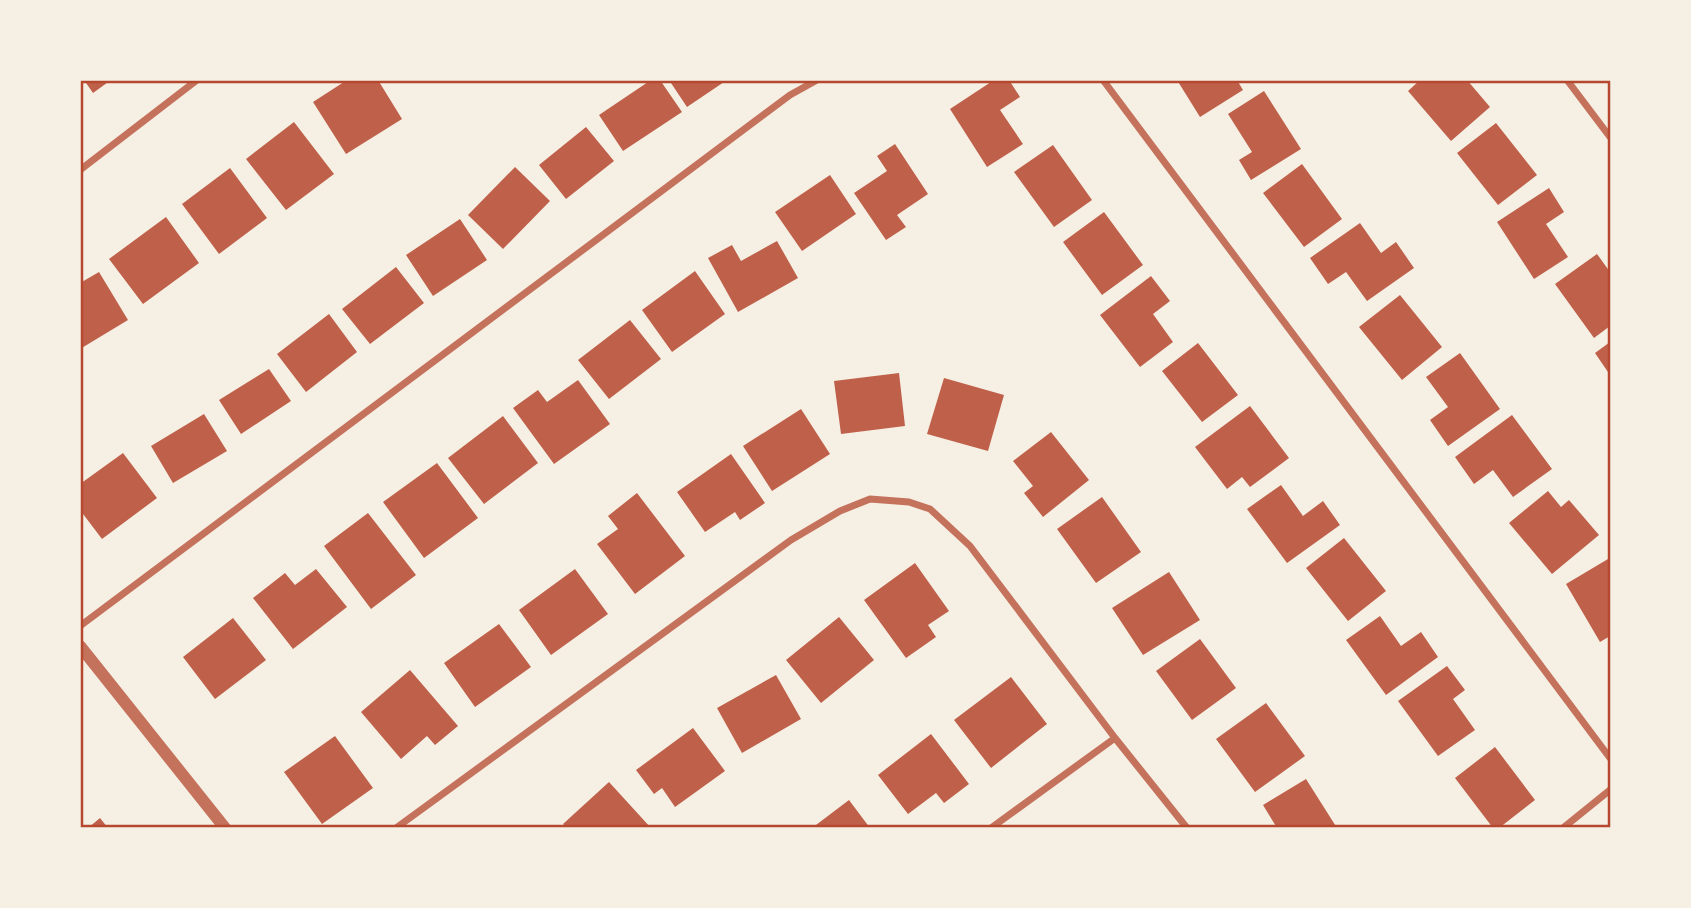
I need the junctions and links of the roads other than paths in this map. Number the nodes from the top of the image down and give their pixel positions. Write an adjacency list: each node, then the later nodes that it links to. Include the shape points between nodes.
1 (197, 80): 6 (street)
2 (817, 80): 7 (street, via 790,95)
3 (1103, 80): 10 (street)
4 (1567, 80): 5 (street)
5 (1611, 137)
6 (80, 170)
7 (80, 626)
8 (80, 646): 12 (street)
9 (1115, 738): 13 (street, via 970,547 930,509 870,499 790,540); 14 (street); 15 (street)
10 (1611, 758)
11 (1611, 790): 16 (street)
12 (225, 828)
13 (396, 828)
14 (991, 828)
15 (1187, 828)
16 (1563, 828)

